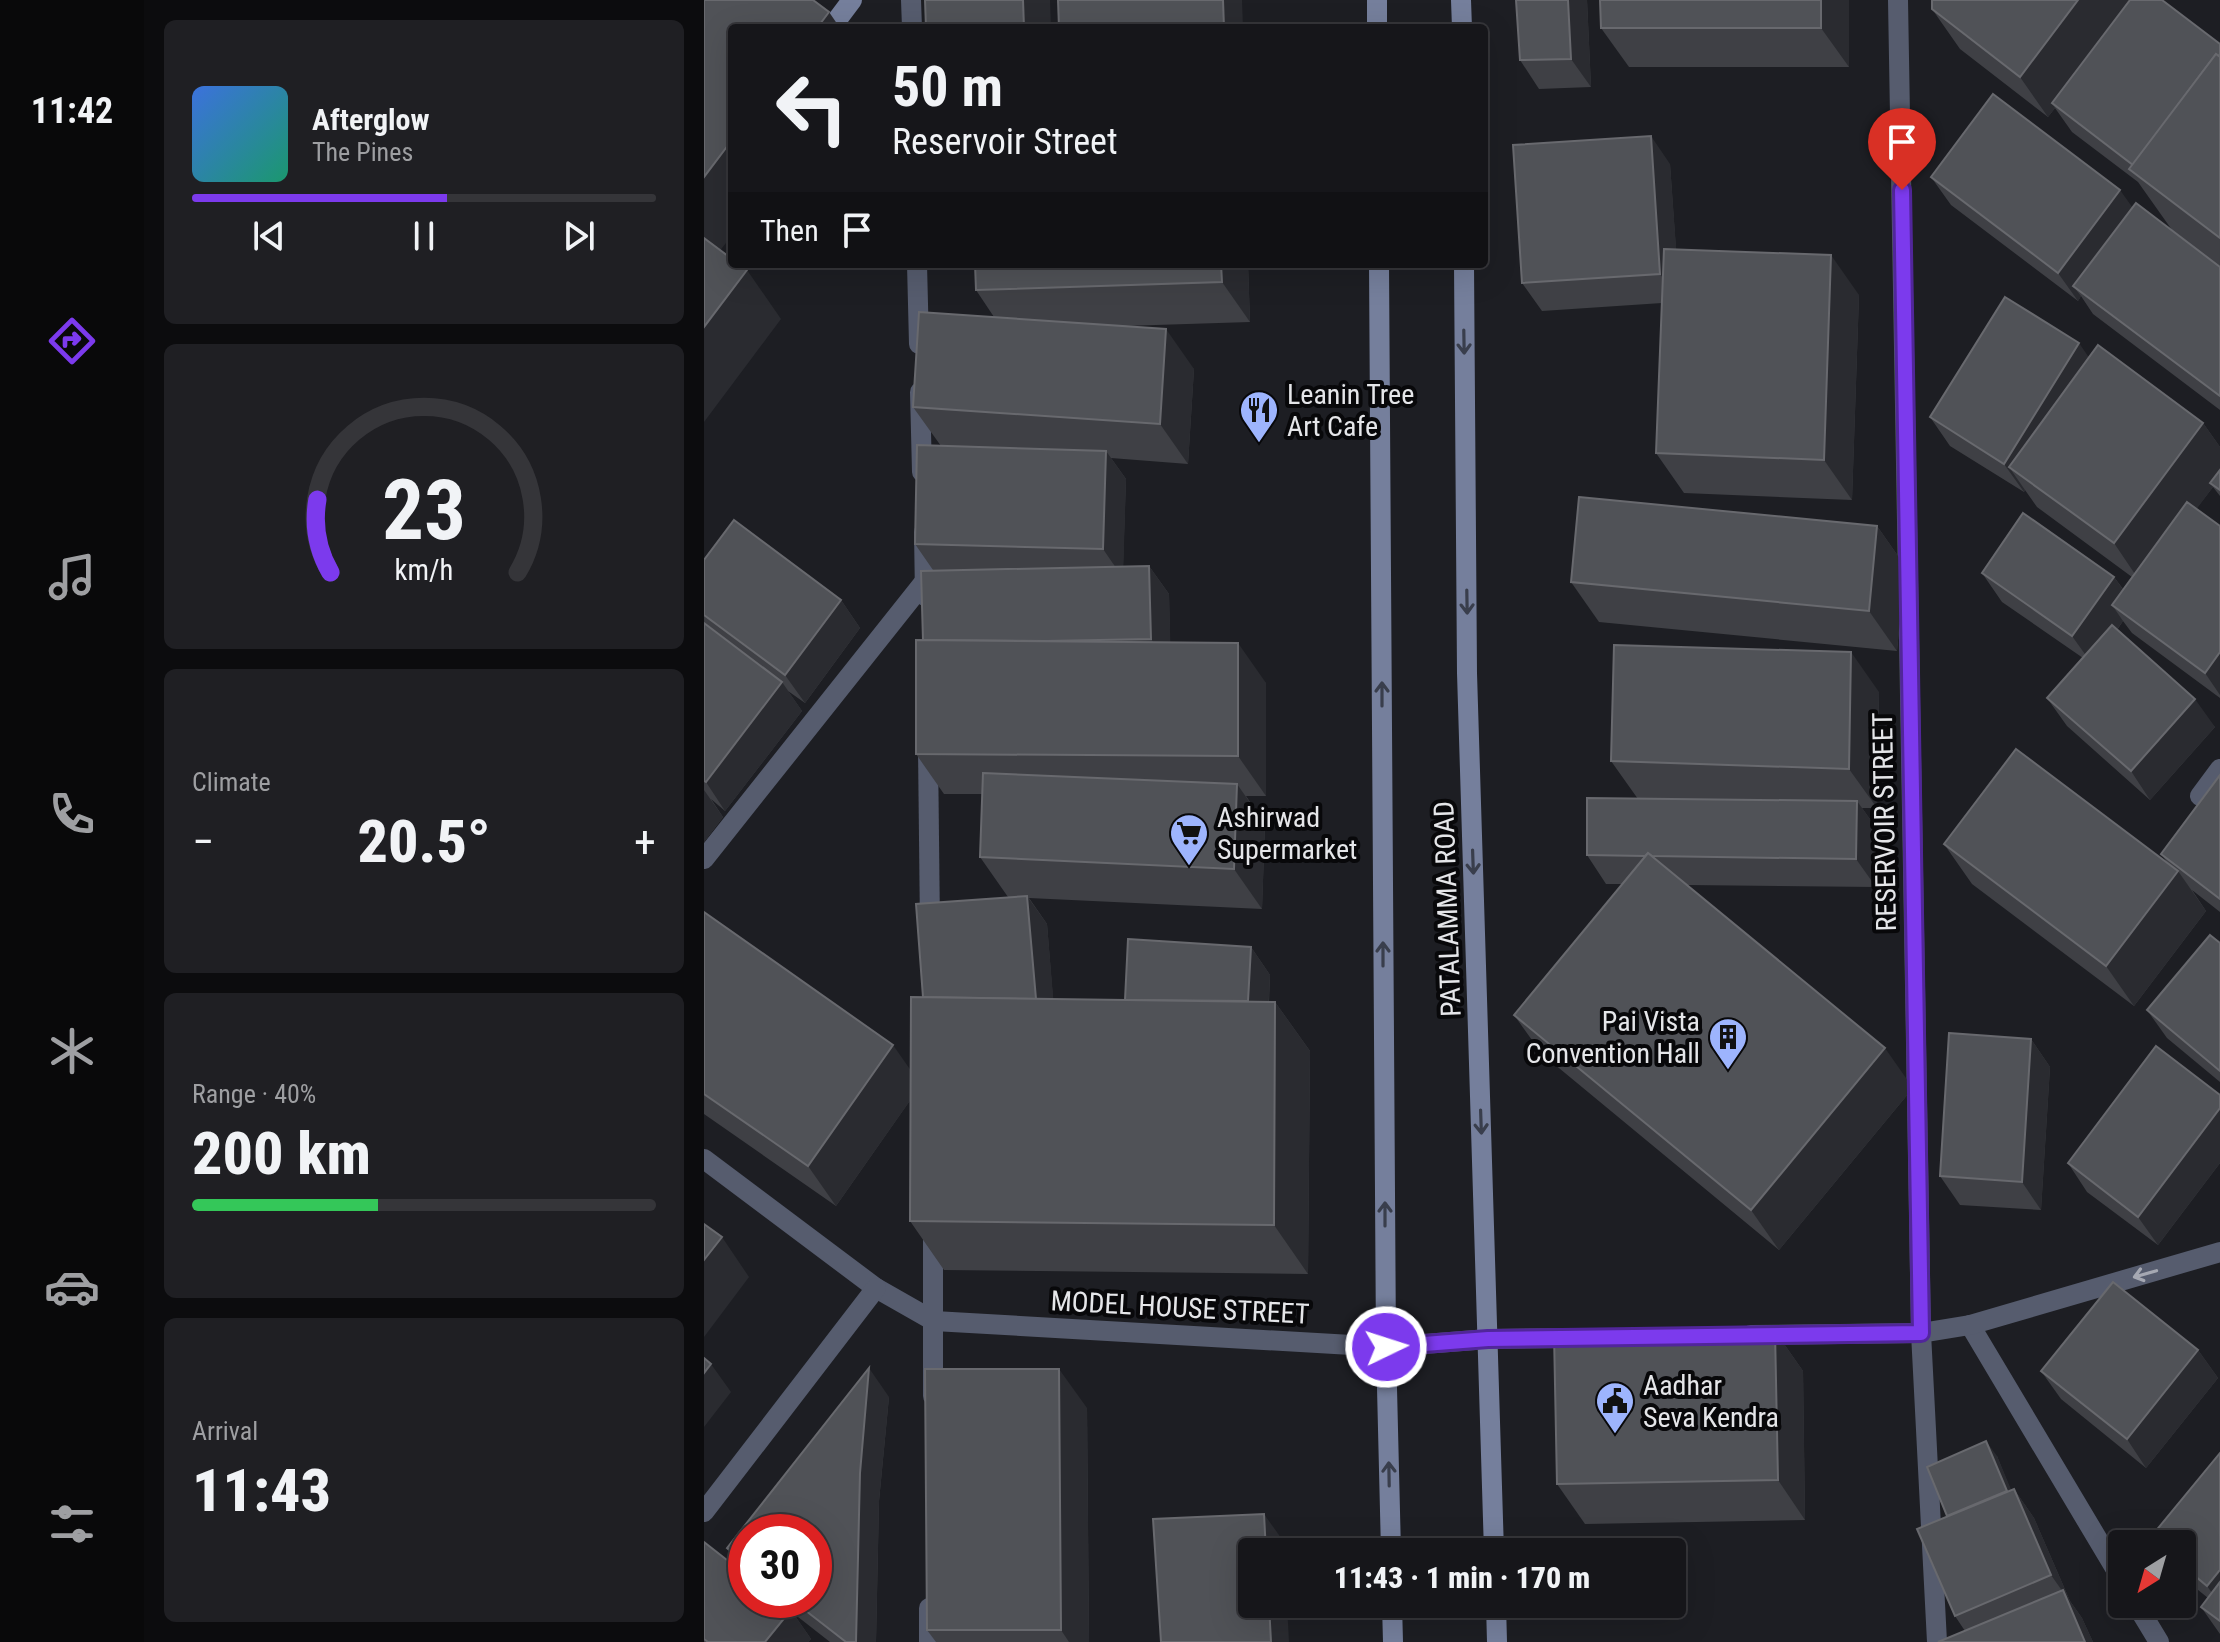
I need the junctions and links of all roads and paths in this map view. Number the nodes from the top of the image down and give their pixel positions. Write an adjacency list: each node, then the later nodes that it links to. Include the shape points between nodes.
1 (852, 0): 6 (main road)
2 (911, 0): 7 (street)
3 (1377, 0): 8 (main road)
4 (1461, 0): 9 (main road)
5 (1898, 0): 28 (street, RESERVOIR STREET)
6 (834, 24)
7 (912, 24)
8 (1377, 24)
9 (1462, 24)
10 (917, 268): 13 (street)
11 (1379, 268): 32 (main road, one-way to 11)
12 (1464, 268): 31 (main road, PATALAMMA ROAD, one-way to 31, via 1467,673)
13 (923, 486)
14 (923, 518): 15 (street)
15 (925, 581): 16 (street); 20 (street)
16 (926, 613)
17 (928, 722): 21 (street)
18 (2220, 769): 19 (street)
19 (2200, 796)
20 (704, 859)
21 (930, 943)
22 (704, 1159): 25 (street, MODEL HOUSE STREET)
23 (933, 1210): 26 (street)
24 (2220, 1252): 27 (street, one-way to 27)
25 (876, 1288): 26 (street, MODEL HOUSE STREET); 34 (street)
26 (934, 1321): 32 (street, MODEL HOUSE STREET); 33 (street)
27 (1970, 1325): 28 (street); 37 (street)
28 (1921, 1333): 29 (street); 45 (street, RESERVOIR STREET)
29 (1735, 1336)
30 (1596, 1337): 31 (street, MODEL HOUSE STREET)
31 (1488, 1339): 32 (street, MODEL HOUSE STREET); 36 (main road, PATALAMMA ROAD)
32 (1386, 1347): 35 (main road, one-way to 32)
33 (932, 1412)
34 (704, 1512)
35 (1391, 1538)
36 (1494, 1538)
37 (2108, 1557)
38 (930, 1581): 42 (street)
39 (1392, 1618): 43 (main road)
40 (1496, 1618): 44 (main road)
41 (2144, 1618): 46 (street)
42 (929, 1642)
43 (1393, 1642)
44 (1497, 1642)
45 (1937, 1642)
46 (2159, 1642)

